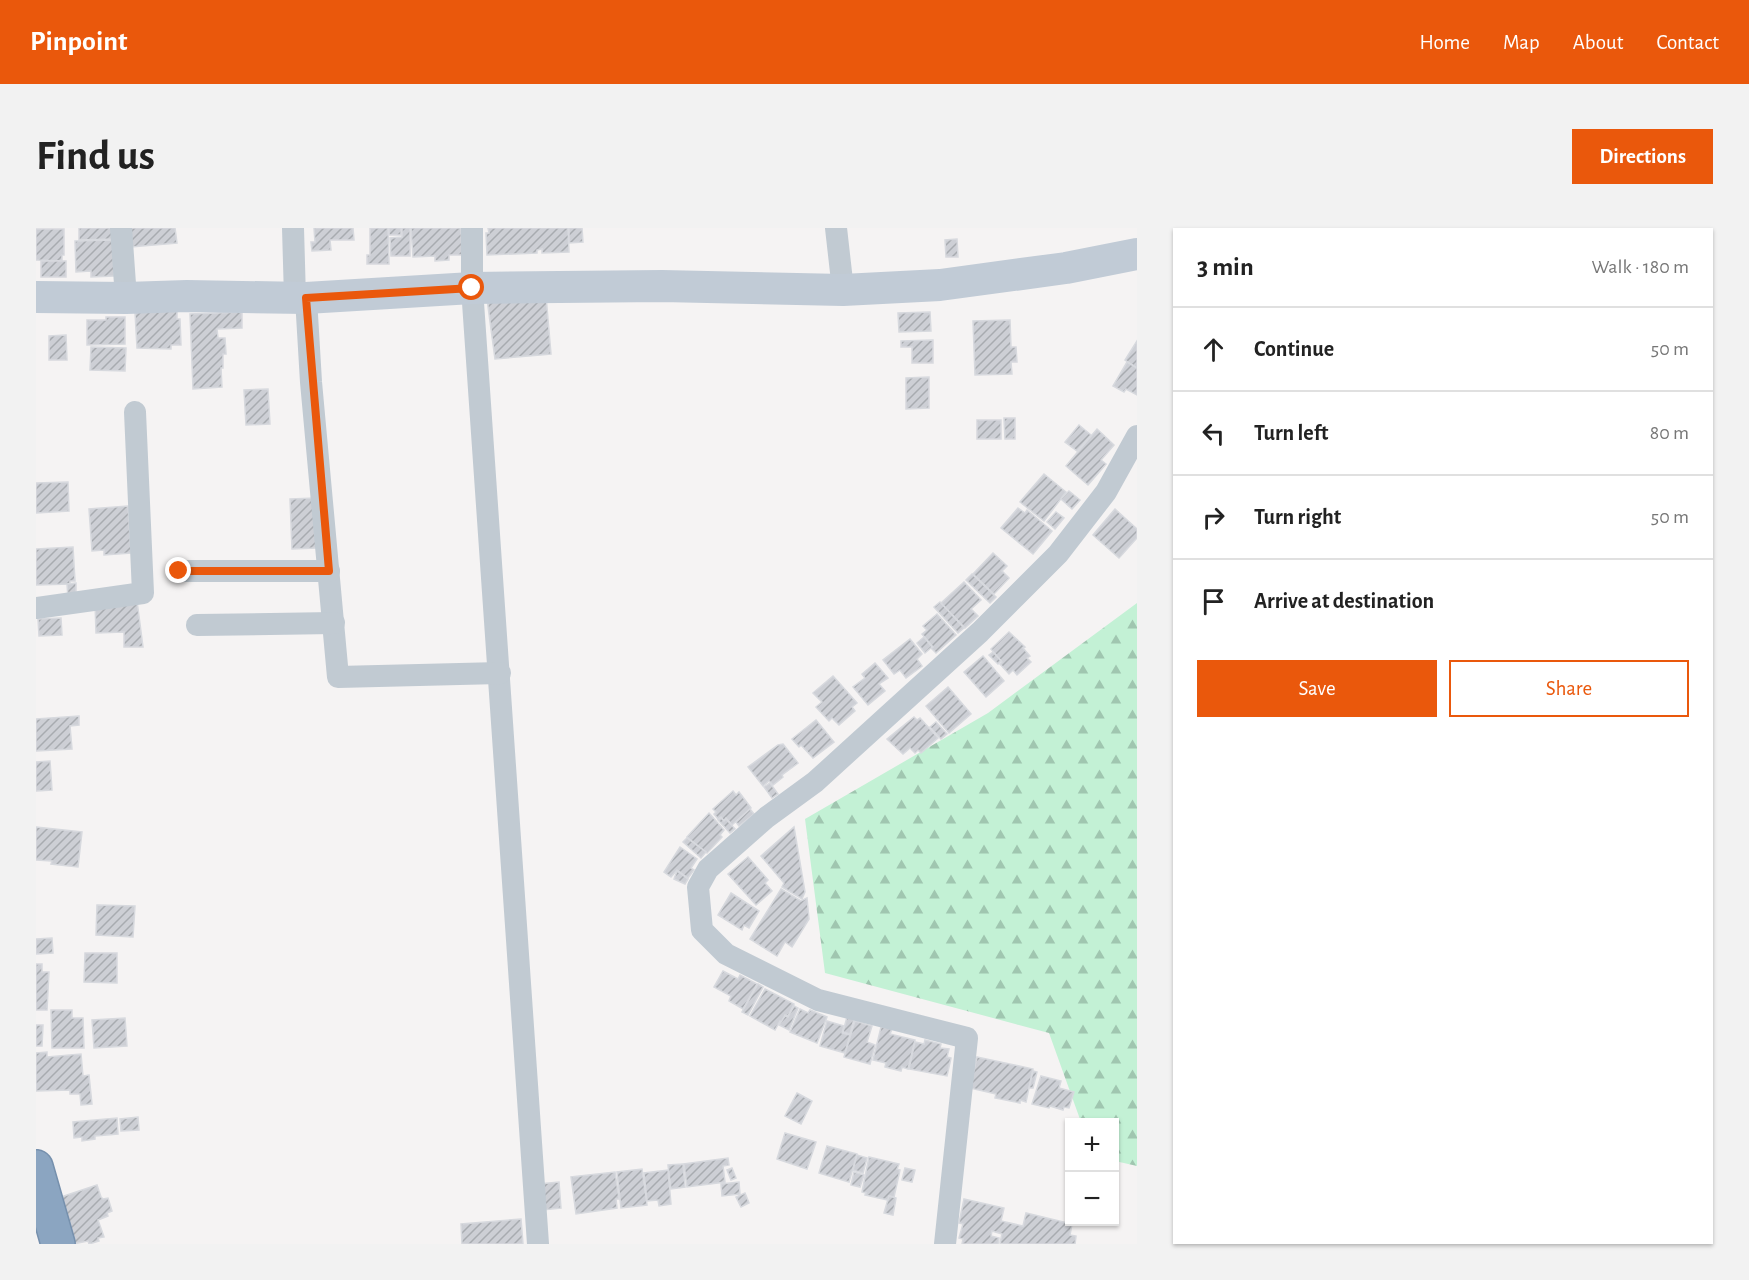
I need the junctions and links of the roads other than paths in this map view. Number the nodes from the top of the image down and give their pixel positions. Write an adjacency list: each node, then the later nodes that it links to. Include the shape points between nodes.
1 (121, 228): 9 (street)
2 (293, 228): 10 (street)
3 (472, 228): 6 (street)
4 (836, 228): 7 (street)
5 (1137, 255): 7 (street, via 939,285)
6 (472, 288): 7 (street, via 662,286); 10 (street); 18 (street)
7 (843, 290)
8 (36, 297): 9 (street)
9 (126, 298): 10 (street)
10 (301, 298): 14 (street)
11 (135, 412): 15 (street, via 143,592)
12 (1137, 436): 22 (street, via 1106,492 1058,554 980,632 815,782 767,817 708,869 698,887 702,930 726,954 818,1000 967,1038)
13 (179, 571): 14 (street)
14 (329, 571): 16 (street)
15 (36, 608)
16 (334, 623): 17 (street); 18 (street, via 338,677)
17 (197, 625)
18 (500, 673): 21 (street)
19 (36, 1167): 20 (highway)
20 (58, 1244)
21 (538, 1244)
22 (945, 1244)

